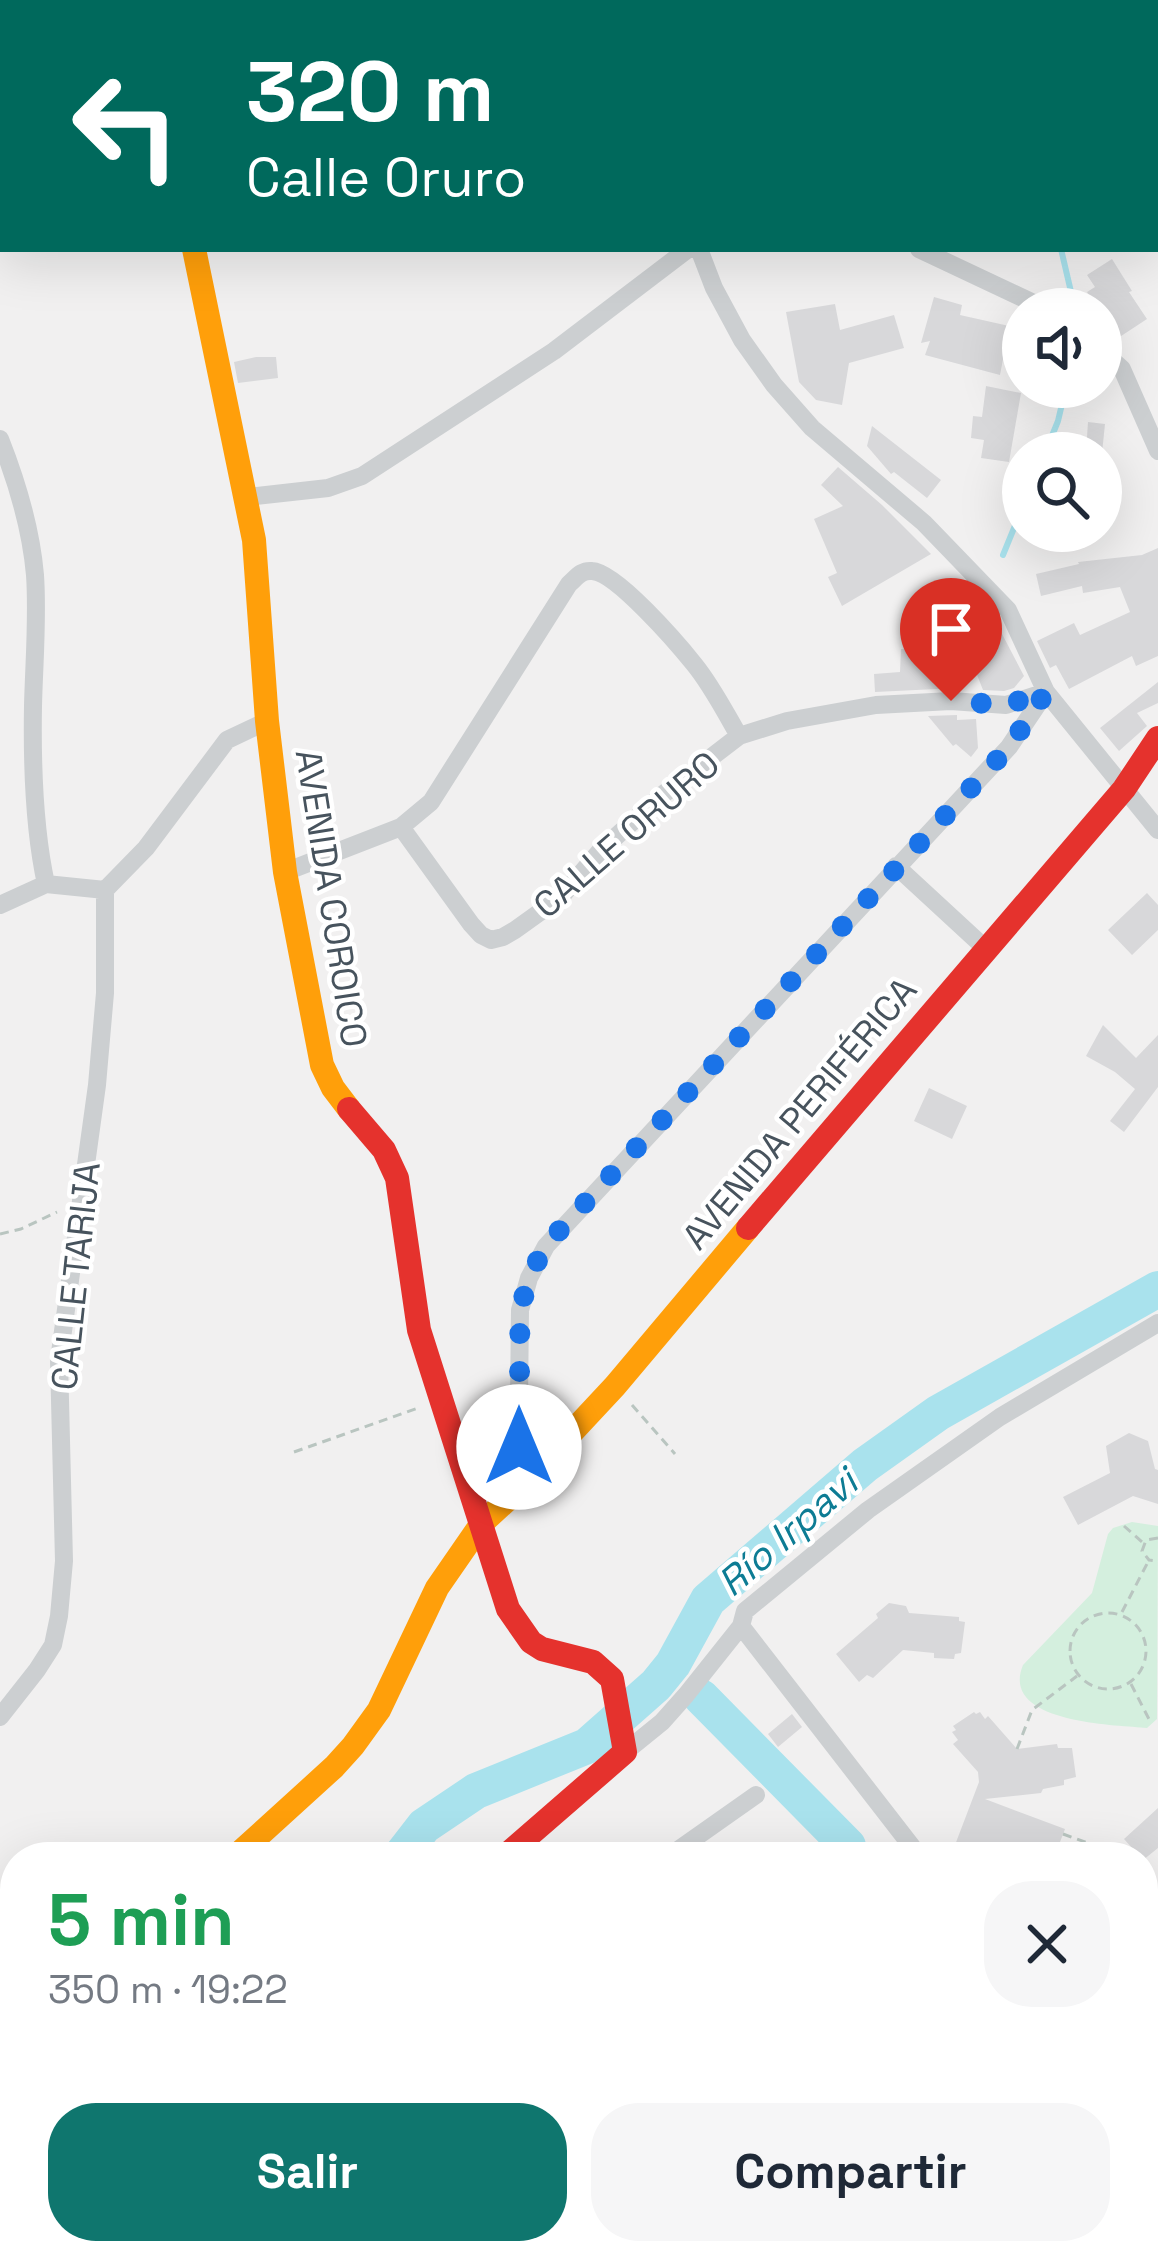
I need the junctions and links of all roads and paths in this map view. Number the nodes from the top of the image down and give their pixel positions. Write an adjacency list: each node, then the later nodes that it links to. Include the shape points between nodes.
1 (195, 252): 9 (main road, AVENIDA COROICO)
2 (684, 252): 9 (street, via 554,351 362,476)
3 (701, 252): 10 (street, via 742,340 774,385 1008,610)
4 (925, 252): 5 (street)
5 (1002, 288)
6 (1122, 369): 8 (street)
7 (0, 440): 19 (street, via 35,575 33,713)
8 (1158, 451)
9 (247, 496): 11 (main road, AVENIDA COROICO)
10 (1046, 692): 12 (street, CALLE ORURO, via 1006,705 876,705); 14 (street); 17 (street, via 1009,747)
11 (268, 721): 18 (main road, AVENIDA COROICO); 20 (street, via 227,740)
12 (739, 736): 15 (street, CALLE ORURO, via 600,850 561,897 503,938 482,935); 15 (street, via 667,633 611,579 583,571 430,802)
13 (1158, 738): 14 (main road, AVENIDA PERIFÉRICA)
14 (1124, 789): 16 (street); 22 (main road, AVENIDA PERIFÉRICA)
15 (401, 827): 18 (street)
16 (1158, 830)
17 (896, 866): 22 (street); 30 (street, via 545,1246 520,1310)
18 (285, 872): 27 (main road, AVENIDA COROICO, via 322,1065 397,1178 419,1330)
19 (46, 884): 20 (street); 21 (street)
20 (105, 890): 23 (street, CALLE TARIJA, via 105,992)
21 (0, 905)
22 (986, 949): 26 (main road, AVENIDA PERIFÉRICA)
23 (80, 1201): 24 (path); 43 (street, CALLE TARIJA, via 59,1360 59,1616 53,1645)
24 (0, 1234)
25 (1158, 1323): 40 (street, via 868,1510 746,1611)
26 (615, 1386): 29 (path); 30 (main road, AVENIDA PERIFÉRICA)
27 (440, 1400): 28 (path); 31 (main road, AVENIDA COROICO)
28 (294, 1452)
29 (675, 1454)
30 (518, 1490): 31 (main road, AVENIDA PERIFÉRICA)
31 (482, 1523): 45 (main road, AVENIDA COROICO, via 522,1632 612,1679); 49 (main road, AVENIDA PERIFÉRICA, via 437,1588 379,1710 353,1746)
32 (1124, 1526): 34 (path)
33 (1158, 1538): 34 (path)
34 (1144, 1543): 35 (path)
35 (1149, 1561): 36 (path); 38 (path)
36 (1158, 1561)
37 (1076, 1614): 39 (path)
38 (1121, 1614): 39 (path); 42 (path, via 1141,1630 1147,1654)
39 (1084, 1620): 41 (path, via 1070,1642)
40 (741, 1626): 45 (street, via 662,1722); 52 (street)
41 (1079, 1675): 42 (path, via 1104,1689); 46 (path, via 1032,1710)
42 (1130, 1682): 44 (path)
43 (0, 1717)
44 (1150, 1724)
45 (624, 1745): 50 (main road, via 620,1759)
46 (1017, 1749)
47 (756, 1795): 51 (street)
48 (1063, 1834): 53 (path)
49 (252, 1842)
50 (522, 1842)
51 (689, 1842)
52 (909, 1842)
53 (1085, 1842)

